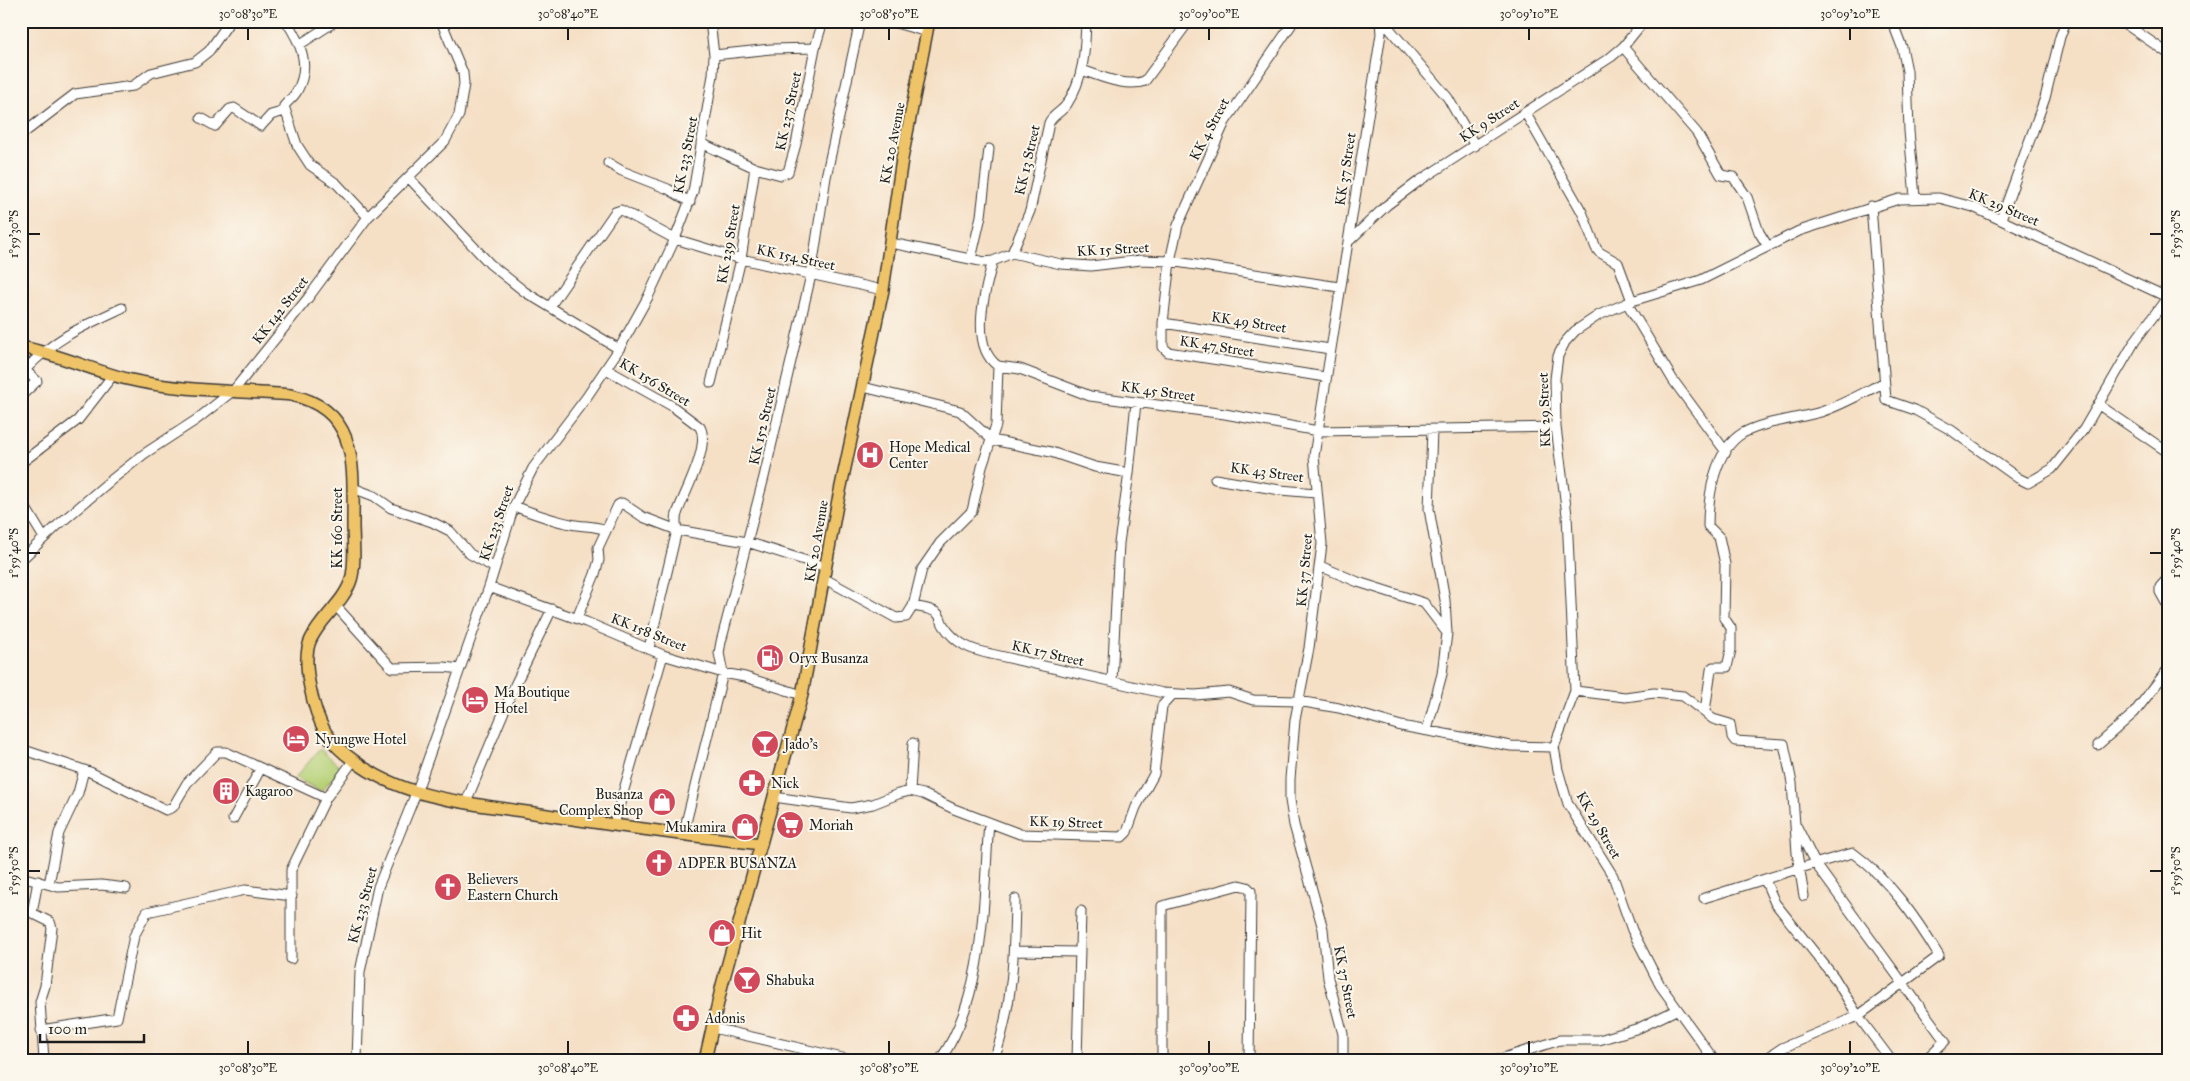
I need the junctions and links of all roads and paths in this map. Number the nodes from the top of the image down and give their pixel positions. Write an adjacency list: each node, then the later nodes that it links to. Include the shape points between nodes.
1 (230, 21): 27 (street, via 209,51 195,62 151,73 133,86 75,94)
2 (286, 21): 18 (street)
3 (336, 21): 18 (street)
4 (441, 21): 33 (street, KK 142 Street, via 463,73 463,100 445,141)
5 (710, 21): 22 (street, KK 233 Street)
6 (823, 21): 20 (street, KK 237 Street)
7 (860, 21): 48 (street, KK 152 Street, via 826,177)
8 (889, 21): 17 (street)
9 (1086, 21): 23 (street, KK 13 Street)
10 (1190, 21): 23 (street, via 1145,81 1106,78)
11 (1294, 21): 46 (street, KK 4 Street, via 1225,122 1178,224)
12 (1382, 21): 29 (street, via 1448,98); 40 (street, KK 37 Street)
13 (1644, 21): 19 (street, KK 9 Street)
14 (1892, 21): 34 (street, via 1907,71)
15 (2066, 21): 38 (street, via 2046,98)
16 (2121, 21): 21 (street)
17 (928, 27): 41 (main road, KK 20 Avenue, via 902,159)
18 (299, 45): 24 (street, via 305,66)
19 (1623, 47): 25 (street, KK 9 Street); 42 (street, via 1697,133 1721,175 1733,177 1747,197)
20 (815, 48): 22 (street); 32 (street, KK 237 Street, via 788,172 781,175)
21 (2169, 54)
22 (714, 55): 28 (street, KK 233 Street)
23 (1082, 70): 43 (street, KK 13 Street, via 1076,90 1063,110 1049,123 1030,211)
24 (285, 111): 26 (street, via 272,115 261,126 234,108 216,126); 37 (street, via 297,145 310,165 337,184)
25 (1526, 114): 29 (street, KK 9 Street); 52 (street, via 1582,212 1596,248 1618,263)
26 (201, 118)
27 (21, 135)
28 (701, 143): 32 (street); 35 (street, KK 233 Street)
29 (1475, 146): 40 (street, KK 9 Street, via 1387,205)
30 (989, 149): 44 (street, via 981,216)
31 (608, 163): 35 (street)
32 (755, 168): 45 (street, KK 239 Street)
33 (409, 178): 37 (street, KK 142 Street); 53 (street, via 490,264 526,292)
34 (1916, 197): 36 (street, KK 29 Street); 38 (street, KK 29 Street, via 1957,202)
35 (690, 202): 39 (street, KK 233 Street)
36 (1871, 206): 42 (street, KK 29 Street); 65 (street)
37 (368, 217): 67 (street, KK 142 Street)
38 (2001, 219): 51 (street, KK 29 Street)
39 (675, 239): 45 (street, KK 154 Street); 53 (street, KK 154 Street, via 625,211 617,210); 57 (street, KK 233 Street)
40 (1348, 242): 49 (street, KK 37 Street)
41 (891, 243): 44 (street); 50 (main road, KK 20 Avenue)
42 (1767, 245): 52 (street, KK 29 Street, via 1701,280)
43 (1012, 253): 46 (street, KK 15 Street, via 1051,262 1091,266); 47 (street)
44 (971, 259): 47 (street)
45 (741, 260): 48 (street, KK 154 Street); 64 (street, KK 239 Street)
46 (1170, 260): 49 (street, KK 15 Street); 55 (street, KK 47 Street)
47 (993, 261): 60 (street, via 983,300 983,340 990,360)
48 (812, 275): 50 (street, KK 154 Street); 87 (street, KK 152 Street)
49 (1339, 288): 58 (street, KK 37 Street)
50 (884, 290): 66 (main road, KK 20 Avenue)
51 (2168, 296): 70 (street, via 2135,341)
52 (1630, 302): 71 (street, KK 29 Street, via 1588,321 1565,342 1556,368); 75 (street, via 1673,380)
53 (551, 305): 57 (street)
54 (122, 308): 59 (street, via 59,338)
55 (1163, 323): 58 (street, KK 49 Street); 63 (street, KK 47 Street, via 1163,347 1168,352)
56 (21, 347): 59 (main road, KK 160 Street)
57 (619, 349): 61 (street, KK 233 Street)
58 (1330, 349): 63 (street, KK 37 Street)
59 (42, 351): 62 (main road, KK 160 Street); 68 (street, via 25,370 37,381)
60 (998, 366): 69 (street, KK 45 Street, via 1020,369 1080,394); 74 (street, via 997,415)
61 (606, 369): 83 (street, KK 233 Street, via 537,461); 85 (street, KK 156 Street, via 672,406 702,431 694,475 677,514)
62 (113, 375): 67 (main road, KK 160 Street, via 154,384); 77 (street, via 78,420)
63 (1325, 377): 73 (street, KK 37 Street)
64 (711, 383)
65 (1883, 383): 70 (street, via 1888,401 1933,420 2028,483 2056,465); 75 (street, via 1823,411 1743,434)
66 (863, 387): 74 (street, via 960,411); 90 (main road, KK 20 Avenue)
67 (234, 390): 80 (main road, KK 160 Street, via 291,395 325,408 345,435); 86 (street, KK 142 Street, via 138,460)
68 (21, 396)
69 (1136, 402): 73 (street, KK 45 Street); 78 (street)
70 (2099, 405): 76 (street)
71 (1556, 427): 72 (street, KK 45 Street); 107 (street, KK 29 Street, via 1567,515)
72 (1432, 430): 73 (street, KK 45 Street); 100 (street, via 1429,509 1445,600)
73 (1318, 431): 81 (street, KK 37 Street, via 1314,465)
74 (992, 440): 78 (street); 96 (street, via 972,511 940,543 922,569)
75 (1726, 452): 111 (street, via 1711,482 1708,525 1719,537 1725,564 1724,618 1731,628 1731,650 1727,667 1711,670)
76 (2169, 453)
77 (21, 463)
78 (1130, 473): 106 (street, via 1119,543)
79 (1215, 479): 81 (street, KK 43 Street)
80 (353, 488): 91 (street, via 374,496 391,508 450,531 470,554); 95 (main road, KK 160 Street, via 353,572)
81 (1316, 493): 89 (street, KK 37 Street, via 1321,526)
82 (21, 500): 86 (street)
83 (514, 506): 84 (street, via 559,522); 91 (street, KK 233 Street)
84 (606, 530): 85 (street, via 621,503 643,517); 99 (street, via 598,548 599,562)
85 (677, 530): 87 (street); 101 (street, KK 156 Street)
86 (44, 538): 88 (street, KK 142 Street)
87 (748, 542): 90 (street); 105 (street, KK 152 Street, via 721,642)
88 (21, 560)
89 (1320, 566): 100 (street, via 1424,603); 110 (street, KK 37 Street)
90 (826, 567): 93 (main road, KK 20 Avenue)
91 (495, 568): 94 (street, KK 233 Street)
92 (2169, 577): 97 (street, via 2160,587)
93 (825, 579): 96 (street, via 896,618 906,617); 109 (main road, KK 20 Avenue)
94 (489, 587): 98 (street, KK 158 Street); 104 (street, KK 233 Street)
95 (335, 606): 104 (street, via 392,668); 117 (main road, KK 160 Street, via 312,638 306,670 326,733)
96 (914, 606): 106 (street, KK 17 Street, via 938,614 945,628 960,644 971,650)
97 (2169, 608)
98 (552, 609): 99 (street, KK 158 Street); 124 (street, via 515,685)
99 (577, 618): 101 (street, KK 158 Street)
100 (1447, 634): 112 (street, via 1442,674)
101 (648, 648): 102 (street, KK 158 Street)
102 (663, 656): 105 (street, KK 158 Street); 127 (street)
103 (2169, 668): 114 (street, via 2134,713)
104 (460, 669): 121 (street, KK 233 Street)
105 (722, 673): 109 (street, KK 158 Street); 129 (street, KK 152 Street)
106 (1112, 681): 108 (street, KK 17 Street)
107 (1575, 691): 111 (street, via 1625,697 1672,694 1687,698); 115 (street, KK 29 Street)
108 (1173, 694): 110 (street, KK 17 Street, via 1229,692 1253,700); 126 (street, KK 19 Street, via 1162,706 1154,774 1124,837 1020,834)
109 (802, 695): 122 (main road, KK 20 Avenue)
110 (1298, 701): 112 (street, KK 17 Street); 160 (street, KK 37 Street, via 1290,800 1323,930 1328,978 1342,1034)
111 (1705, 711): 128 (street, via 1713,719 1730,724 1735,742 1784,744 1792,783)
112 (1427, 730): 115 (street, KK 17 Street, via 1517,747)
113 (913, 743): 120 (street)
114 (2098, 745)
115 (1554, 747): 147 (street, KK 29 Street, via 1568,804 1606,863 1632,930)
116 (21, 749): 119 (street)
117 (354, 761): 121 (main road, KK 160 Street); 123 (street)
118 (261, 768): 119 (street, via 226,752 217,752 187,783 173,807 166,810); 123 (street); 125 (street)
119 (84, 770): 136 (street, via 78,793 59,833)
120 (910, 791): 122 (street, via 851,808); 126 (street, KK 19 Street)
121 (416, 793): 124 (main road, KK 160 Street); 152 (street, KK 233 Street, via 378,887 367,930 360,972)
122 (774, 797): 130 (main road, KK 20 Avenue)
123 (326, 798): 138 (street, via 293,864)
124 (466, 802): 127 (main road, KK 160 Street)
125 (233, 819)
126 (989, 822): 155 (street, via 975,971 963,1013)
127 (614, 824): 129 (main road, KK 160 Street)
128 (1795, 824): 131 (street); 132 (street)
129 (683, 834): 130 (main road, KK 160 Street)
130 (760, 844): 149 (main road, KK 20 Avenue)
131 (1815, 863): 132 (street); 146 (street); 146 (street, via 1853,853 1871,866 1917,920 1939,956)
132 (1799, 867): 134 (street); 139 (street)
133 (21, 877): 135 (street)
134 (1765, 880): 140 (street); 148 (street, via 1775,903 1834,977)
135 (38, 881): 136 (street); 150 (street, via 32,913 50,922 52,928 40,1002)
136 (49, 884): 137 (street, via 58,887 101,885)
137 (126, 888)
138 (292, 896): 145 (street); 150 (street, via 245,890 147,912 134,936 116,1018)
139 (1804, 896)
140 (1704, 898)
141 (1015, 899): 143 (street)
142 (1081, 912): 144 (street)
143 (1014, 951): 144 (street); 156 (street, via 1005,1025)
144 (1080, 952): 157 (street)
145 (291, 960)
146 (1902, 985): 148 (street); 165 (street, via 1945,1041)
147 (1676, 1010): 161 (street, via 1644,1026 1599,1040 1560,1040); 162 (street, KK 29 Street)
148 (1858, 1016): 163 (street, via 1782,1048); 164 (street)
149 (713, 1028): 153 (main road, KK 20 Avenue); 154 (street)
150 (42, 1030): 151 (street)
151 (44, 1060)
152 (357, 1060)
153 (705, 1060)
154 (851, 1060)
155 (940, 1060)
156 (994, 1060)
157 (1077, 1060)
158 (1162, 1060): 159 (street, via 1162,906 1239,885 1251,891)
159 (1249, 1060)
160 (1343, 1060)
161 (1497, 1060)
162 (1714, 1060)
163 (1764, 1060)
164 (1892, 1060)
165 (1924, 1060)

